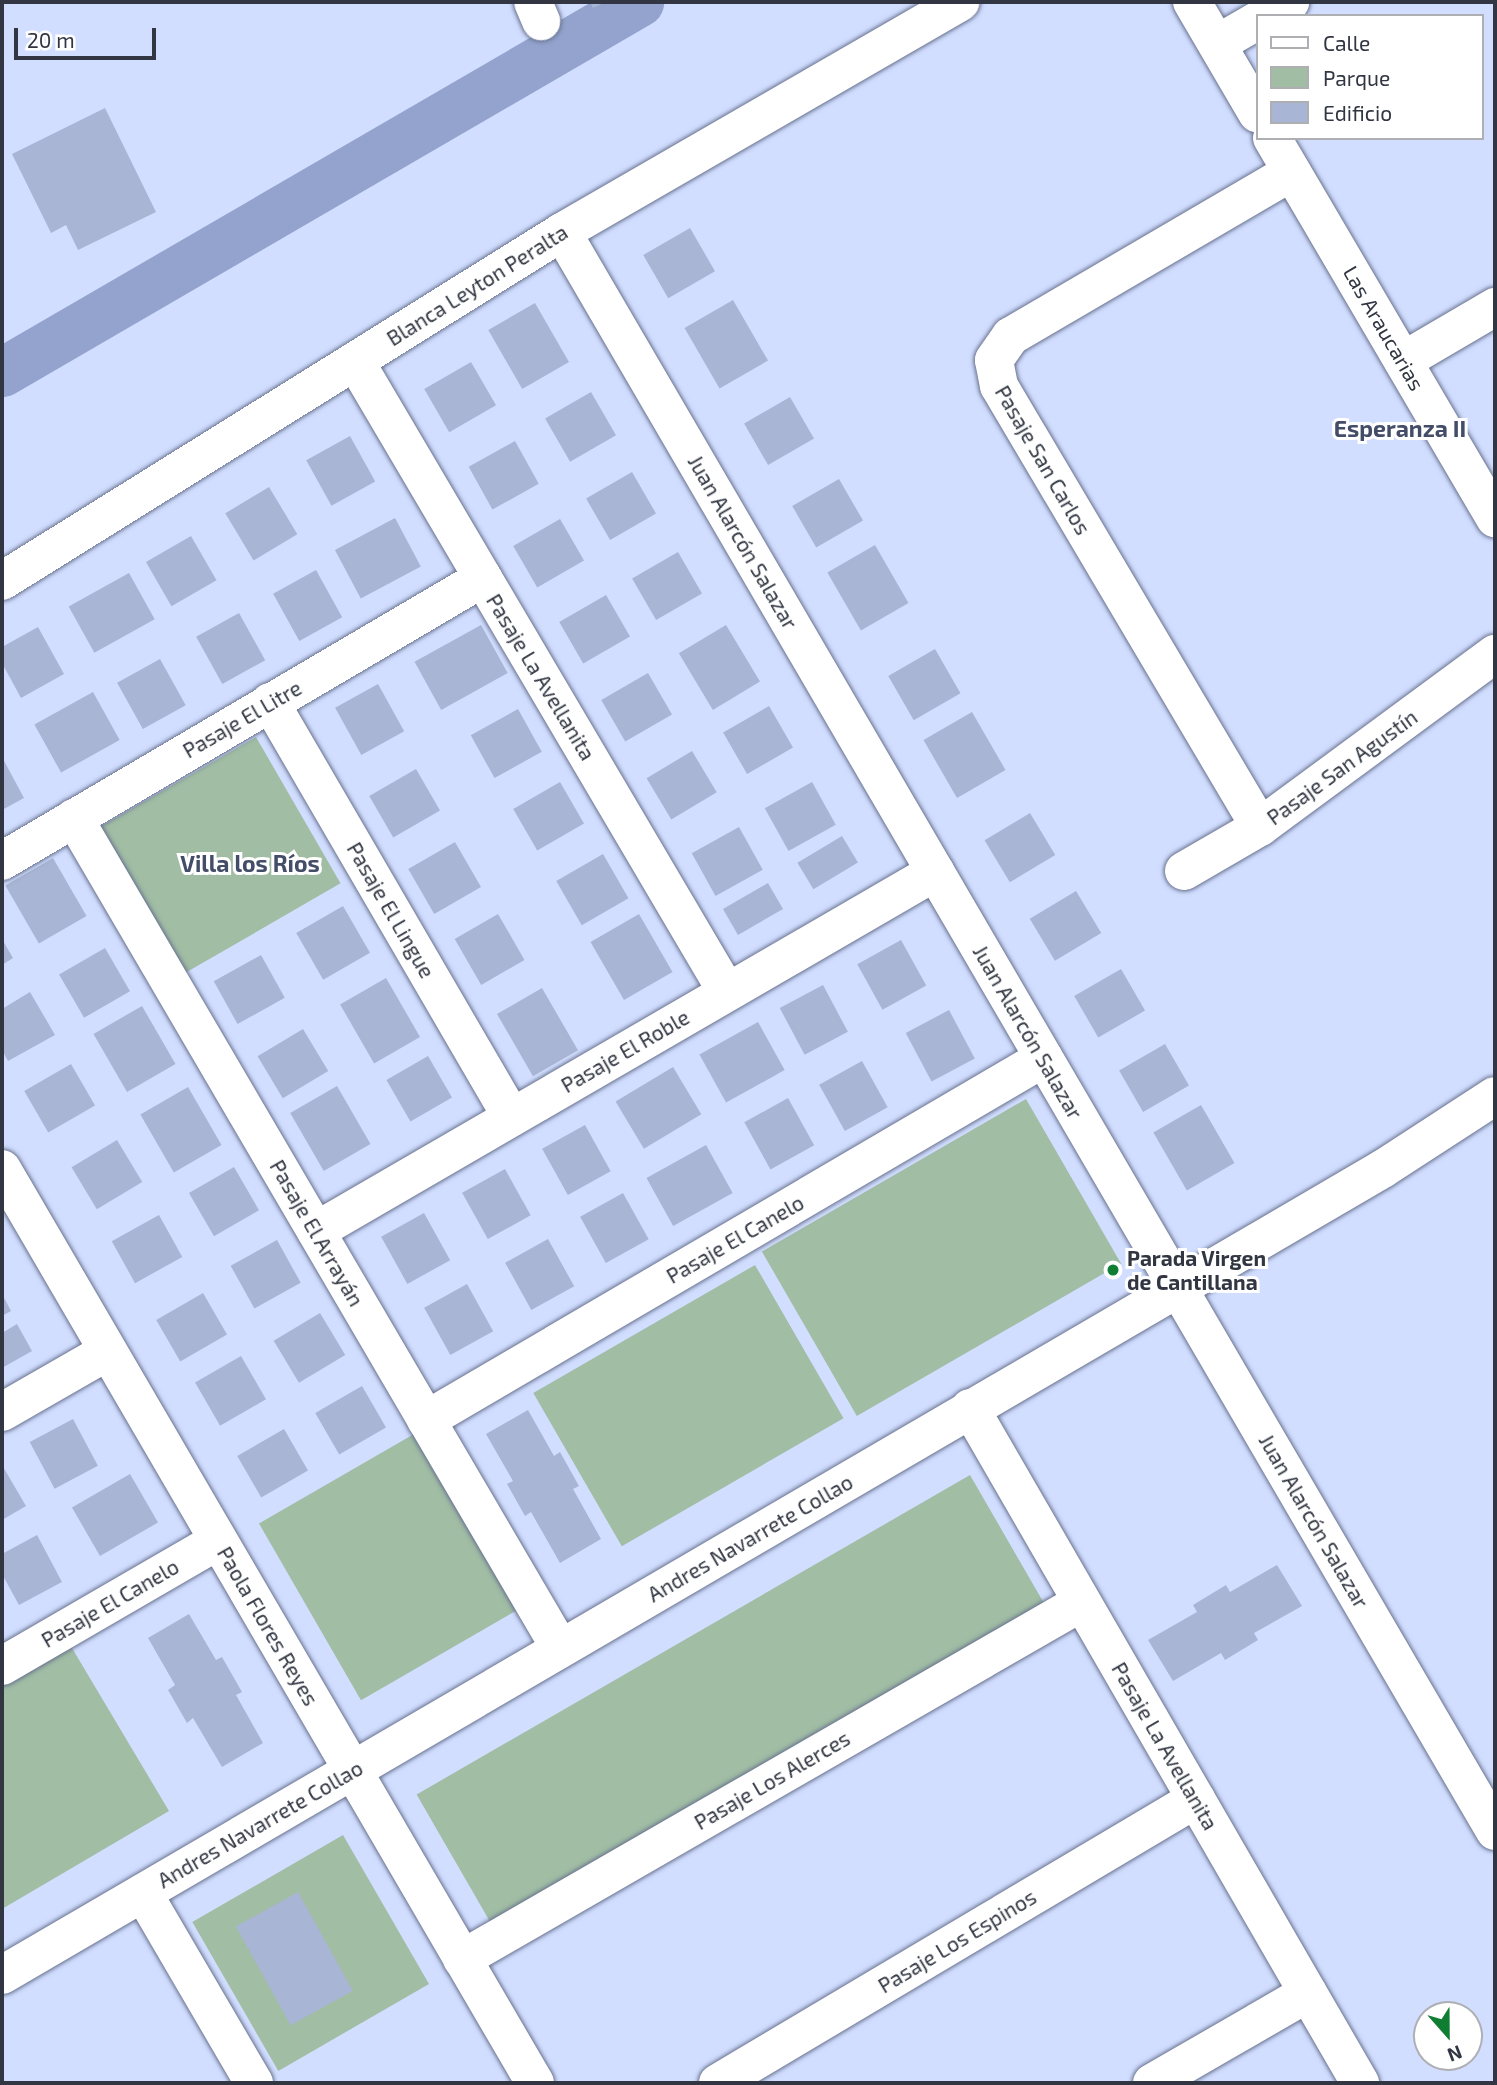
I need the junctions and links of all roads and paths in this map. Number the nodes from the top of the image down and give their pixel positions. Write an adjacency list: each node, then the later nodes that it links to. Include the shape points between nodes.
1 (960, 2): 10 (street, Blanca Leyton Peralta)
2 (1192, 2): 6 (street)
3 (1290, 2): 4 (street)
4 (1269, 14)
5 (1256, 22): 6 (street)
6 (1217, 44): 7 (street)
7 (1256, 111)
8 (1273, 140): 9 (street, Las Araucarias)
9 (1292, 172): 13 (street, Las Araucarias); 20 (street, Pasaje San Carlos, via 1011,336 995,360 999,386)
10 (562, 232): 12 (street, Blanca Leyton Peralta); 23 (street, Juan Alarcón Salazar)
11 (1495, 307): 13 (street)
12 (355, 361): 15 (street, Pasaje La Avellanita); 16 (street, Blanca Leyton Peralta)
13 (1403, 361): 14 (street, Las Araucarias)
14 (1495, 518)
15 (483, 578): 18 (street, Pasaje El Litre); 24 (street, Pasaje La Avellanita)
16 (2, 581)
17 (1495, 654): 20 (street, Pasaje San Agustín)
18 (270, 702): 19 (street, Pasaje El Litre); 27 (street, Pasaje El Lingue)
19 (74, 818): 21 (street, Pasaje El Litre); 29 (street, Pasaje El Arrayán)
20 (1260, 827): 22 (street, Pasaje San Agustín)
21 (2, 861)
22 (1184, 871)
23 (935, 872): 24 (street, Pasaje El Roble); 25 (street, Juan Alarcón Salazar)
24 (727, 992): 27 (street, Pasaje El Roble)
25 (1044, 1058): 30 (street, Juan Alarcón Salazar); 34 (street, Pasaje El Canelo)
26 (1495, 1096): 30 (street, Andres Navarrete Collao, via 1407,1154)
27 (512, 1117): 29 (street, Pasaje El Roble)
28 (2, 1169): 31 (street, Paola Flores Reyes)
29 (316, 1231): 34 (street, Pasaje El Arrayán)
30 (1177, 1288): 32 (street, Andres Navarrete Collao); 41 (street, Juan Alarcón Salazar)
31 (108, 1351): 33 (street); 35 (street, Paola Flores Reyes)
32 (970, 1408): 36 (street, Pasaje La Avellanita); 37 (street, Andres Navarrete Collao)
33 (2, 1412)
34 (426, 1420): 37 (street, Pasaje El Arrayán)
35 (218, 1541): 38 (street, Pasaje El Canelo); 39 (street, Paola Flores Reyes)
36 (1082, 1602): 40 (street, Pasaje La Avellanita); 43 (street, Pasaje Los Alerces)
37 (560, 1648): 39 (street, Andres Navarrete Collao)
38 (2, 1666)
39 (352, 1770): 42 (street, Andres Navarrete Collao); 43 (street, Paola Flores Reyes)
40 (1196, 1799): 45 (street, Pasaje La Avellanita); 48 (street, Pasaje Los Espinos)
41 (1495, 1831)
42 (143, 1892): 44 (street, Andres Navarrete Collao); 46 (street)
43 (462, 1959): 47 (street, Paola Flores Reyes)
44 (2, 1975)
45 (1308, 1993): 49 (street); 50 (street, Pasaje La Avellanita)
46 (254, 2083)
47 (535, 2083)
48 (718, 2083)
49 (1152, 2083)
50 (1360, 2083)

